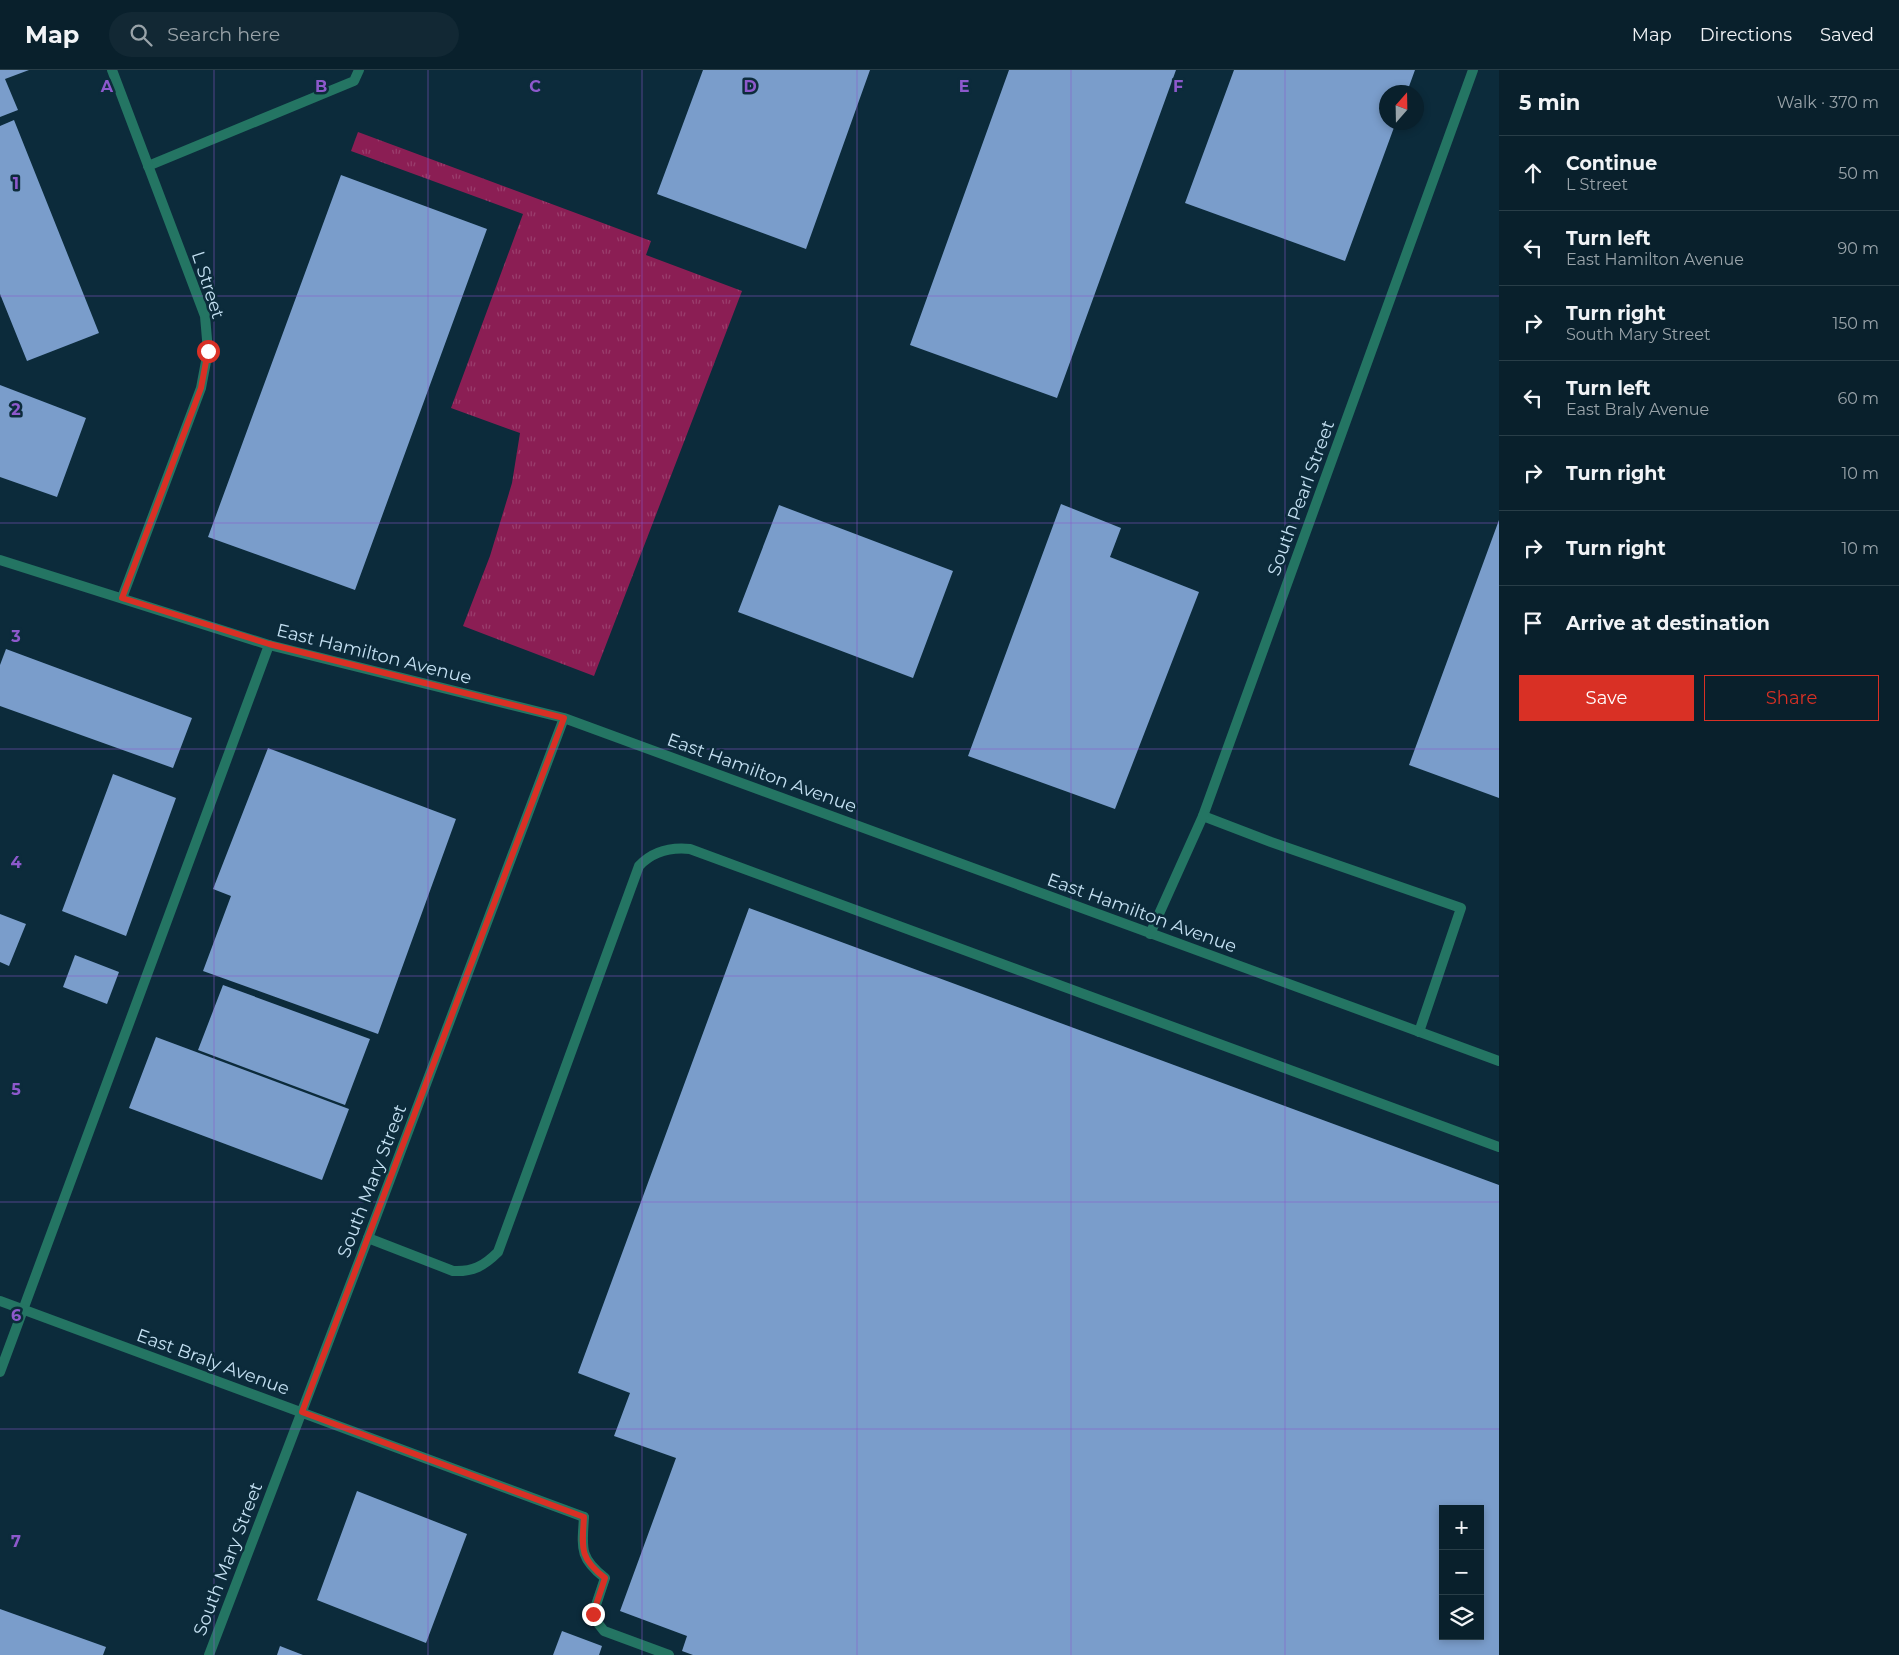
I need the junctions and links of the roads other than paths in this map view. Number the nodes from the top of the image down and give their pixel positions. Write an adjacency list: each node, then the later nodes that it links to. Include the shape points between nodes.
1 (112, 70): 4 (street, L Street)
2 (359, 70): 4 (street, via 354,81)
3 (1473, 70): 9 (street, South Pearl Street)
4 (148, 166): 6 (street, L Street, via 205,316 208,351 201,388)
5 (0, 560): 6 (street, East Hamilton Avenue)
6 (122, 598): 7 (street, East Hamilton Avenue)
7 (269, 644): 8 (street, East Hamilton Avenue); 16 (street)
8 (564, 718): 10 (street, East Hamilton Avenue); 14 (street, South Mary Street)
9 (1204, 816): 10 (street, South Pearl Street); 11 (street, via 1461,908)
10 (1150, 934): 11 (street, East Hamilton Avenue)
11 (1419, 1032): 12 (street, East Hamilton Avenue)
12 (1499, 1061)
13 (1499, 1147): 14 (street, via 690,849 678,848 648,857 639,866 498,1252 477,1269 453,1271)
14 (368, 1238): 18 (street, South Mary Street)
15 (0, 1301): 16 (street, East Braly Avenue)
16 (24, 1310): 17 (street); 18 (street, East Braly Avenue)
17 (0, 1372)
18 (302, 1412): 19 (street, South Mary Street); 20 (street, East Braly Avenue, via 584,1517 582,1548 591,1567 605,1578 593,1614 597,1622 604,1631)
19 (209, 1655)
20 (668, 1655)

